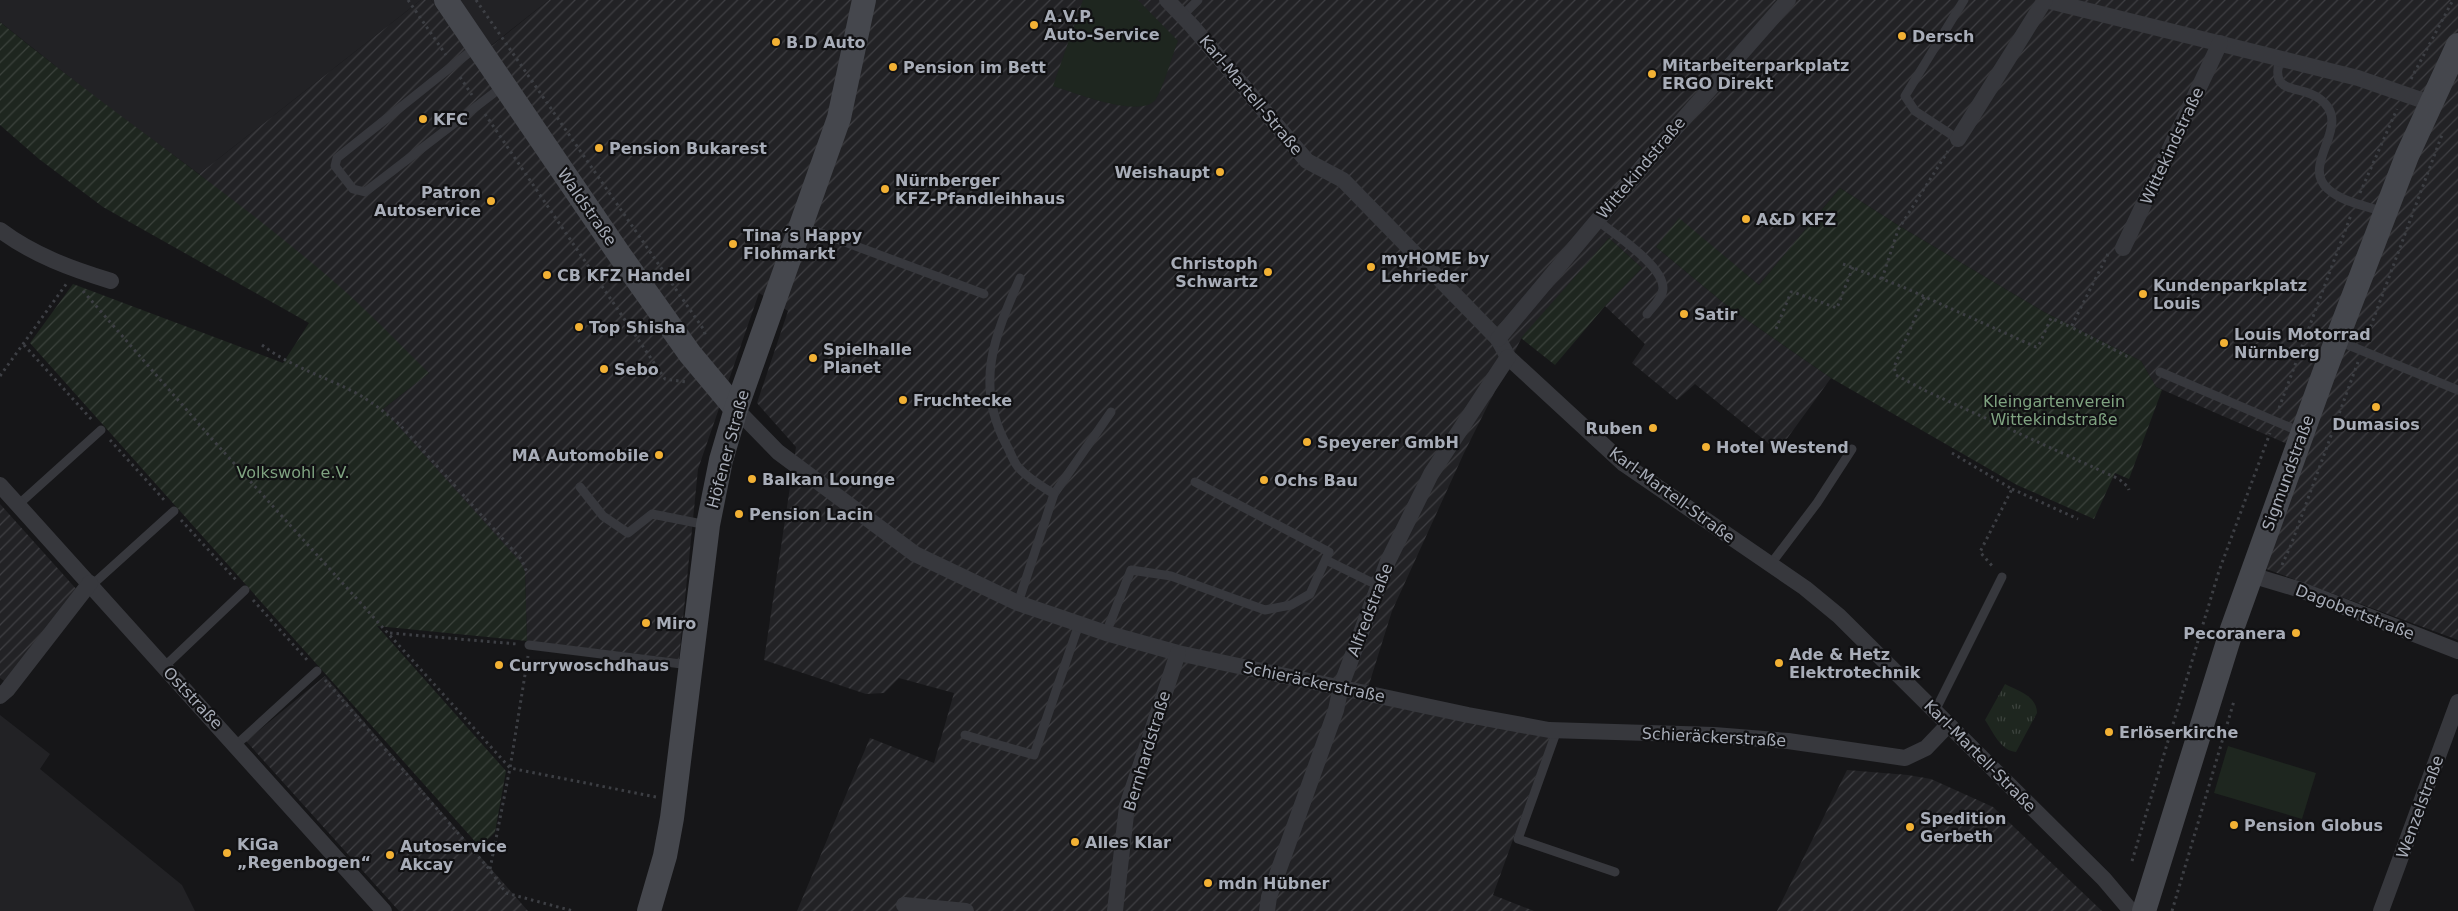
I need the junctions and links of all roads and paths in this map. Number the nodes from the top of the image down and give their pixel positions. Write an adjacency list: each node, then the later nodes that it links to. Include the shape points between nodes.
1 (446, 0): 11 (main road, Waldstraße)
2 (864, 0): 21 (main road, Höfener Straße, via 839,118)
3 (1166, 0): 8 (street, Karl-Martell-Straße)
4 (1198, 0): 8 (lane)
5 (1788, 0): 20 (street, Wittekindstraße)
6 (1964, 0): 17 (lane, via 1905,96 1916,111)
7 (2045, 0): 9 (street); 17 (street)
8 (1182, 16): 36 (street, Karl-Martell-Straße, via 1307,161 1343,180)
9 (2220, 43): 12 (street); 23 (street, Wittekindstraße)
10 (2458, 45): 13 (main road, Sigmundstraße)
11 (476, 47): 14 (main road, Waldstraße); 14 (lane, via 337,158 335,166 353,189 365,192)
12 (2280, 58): 15 (street, via 2382,85); 19 (lane, via 2276,71 2280,82 2320,98 2328,108 2331,133 2318,164 2320,178 2327,189 2352,202)
13 (2452, 70): 15 (main road, Sigmundstraße)
14 (503, 85): 46 (main road, Waldstraße, via 685,346)
15 (2430, 103): 19 (main road, Sigmundstraße)
16 (2444, 129): 40 (path)
17 (1958, 139)
18 (1944, 156): 29 (path, via 1898,230)
19 (2384, 212): 37 (main road, Sigmundstraße)
20 (1597, 220): 33 (lane, via 1654,266 1661,277 1660,299); 36 (street, Wittekindstraße)
21 (802, 226): 31 (lane); 46 (main road, Höfener Straße)
22 (0, 230): 27 (street)
23 (2123, 248)
24 (2107, 257): 34 (path)
25 (1843, 264): 26 (path)
26 (1853, 268): 29 (path); 35 (path, via 1837,308 1790,292)
27 (73, 274): 30 (street); 38 (path); 73 (path, via 219,446)
28 (1020, 278): 57 (lane, via 1000,322 991,358 988,394 1000,433 1019,469)
29 (1882, 279): 32 (path)
30 (111, 281)
31 (984, 294)
32 (1924, 297): 34 (path, via 2038,347 2051,318); 56 (path, via 1894,367 1896,375 2119,479)
33 (1647, 314)
34 (2071, 327): 42 (path)
35 (1776, 329)
36 (1498, 339): 41 (street, Karl-Martell-Straße)
37 (2336, 340): 40 (lane); 49 (main road, Sigmundstraße)
38 (24, 345): 44 (path); 48 (path)
39 (262, 345): 65 (path, via 281,360 355,392 400,425 521,559)
40 (2362, 350): 45 (lane); 64 (path)
41 (1508, 357): 63 (street, Karl-Martell-Straße, via 1624,464); 69 (street, Alfredstraße, via 1431,474)
42 (2130, 358)
43 (2160, 372): 49 (lane)
44 (0, 376)
45 (2458, 390)
46 (736, 410): 61 (main road, Höfener Straße, via 721,460); 71 (street, Schieräckerstraße, via 778,452 915,554)
47 (1111, 412): 57 (lane)
48 (101, 430): 58 (lane); 59 (path)
49 (2303, 433): 66 (main road, Sigmundstraße)
50 (1852, 449): 63 (lane, via 1817,503)
51 (1952, 453): 55 (path)
52 (1195, 482): 62 (lane, via 1329,552)
53 (0, 485): 58 (street, Oststraße)
54 (580, 487): 61 (lane, via 604,516 628,533 652,514)
55 (2012, 488): 60 (path); 67 (path, via 1980,552)
56 (2129, 490)
57 (1054, 494): 71 (lane)
58 (19, 504): 68 (street, Oststraße)
59 (174, 511): 68 (lane); 70 (path)
60 (2078, 519)
61 (708, 525): 78 (main road, Höfener Straße)
62 (1326, 560): 69 (lane); 74 (lane, via 1310,594 1291,605 1264,610 1170,576 1131,570)
63 (1770, 565): 85 (street, Karl-Martell-Straße, via 1839,616)
64 (2282, 565)
65 (527, 572)
66 (2251, 575): 76 (street, Dagobertstraße, via 2301,590); 102 (main road, Sigmundstraße)
67 (2002, 577): 85 (lane)
68 (91, 584): 79 (street, Oststraße); 82 (street)
69 (1379, 586): 81 (street, Alfredstraße)
70 (245, 590): 79 (lane); 80 (path)
71 (1018, 603): 72 (street, Schieräckerstraße)
72 (1079, 624): 74 (street, Schieräckerstraße); 88 (lane, via 1034,755)
73 (390, 633): 75 (path); 90 (path)
74 (1106, 633): 77 (street, Schieräckerstraße)
75 (529, 645): 78 (lane); 90 (path)
76 (2458, 651)
77 (1178, 653): 81 (street, Schieräckerstraße); 99 (street, Bernhardstraße, via 1128,806)
78 (690, 665): 91 (main road, Höfener Straße)
79 (164, 667): 89 (street, Oststraße)
80 (317, 671): 89 (lane); 92 (path)
81 (1341, 686): 87 (street, Schieräckerstraße, via 1468,715); 100 (street, Alfredstraße, via 1336,710)
82 (0, 696)
83 (2235, 697): 103 (path)
84 (2458, 702): 104 (street, Wenzelstraße)
85 (1935, 711): 86 (street, Karl-Martell-Straße)
86 (1948, 725): 87 (street, Schieräckerstraße, via 1926,748 1905,758 1788,741 1714,735); 101 (street, Karl-Martell-Straße, via 2104,879)
87 (1557, 730): 93 (lane, via 1518,839)
88 (965, 736)
89 (236, 745): 95 (street, Oststraße)
90 (510, 768): 91 (path); 92 (path)
91 (674, 799): 97 (main road, Höfener Straße, via 665,856)
92 (490, 870): 96 (path, via 506,893)
93 (1615, 872)
94 (904, 905): 98 (street)
95 (384, 911)
96 (573, 911)
97 (649, 911)
98 (966, 911)
99 (1115, 911)
100 (1266, 911)
101 (2132, 911)
102 (2144, 911)
103 (2172, 911)
104 (2381, 911)

